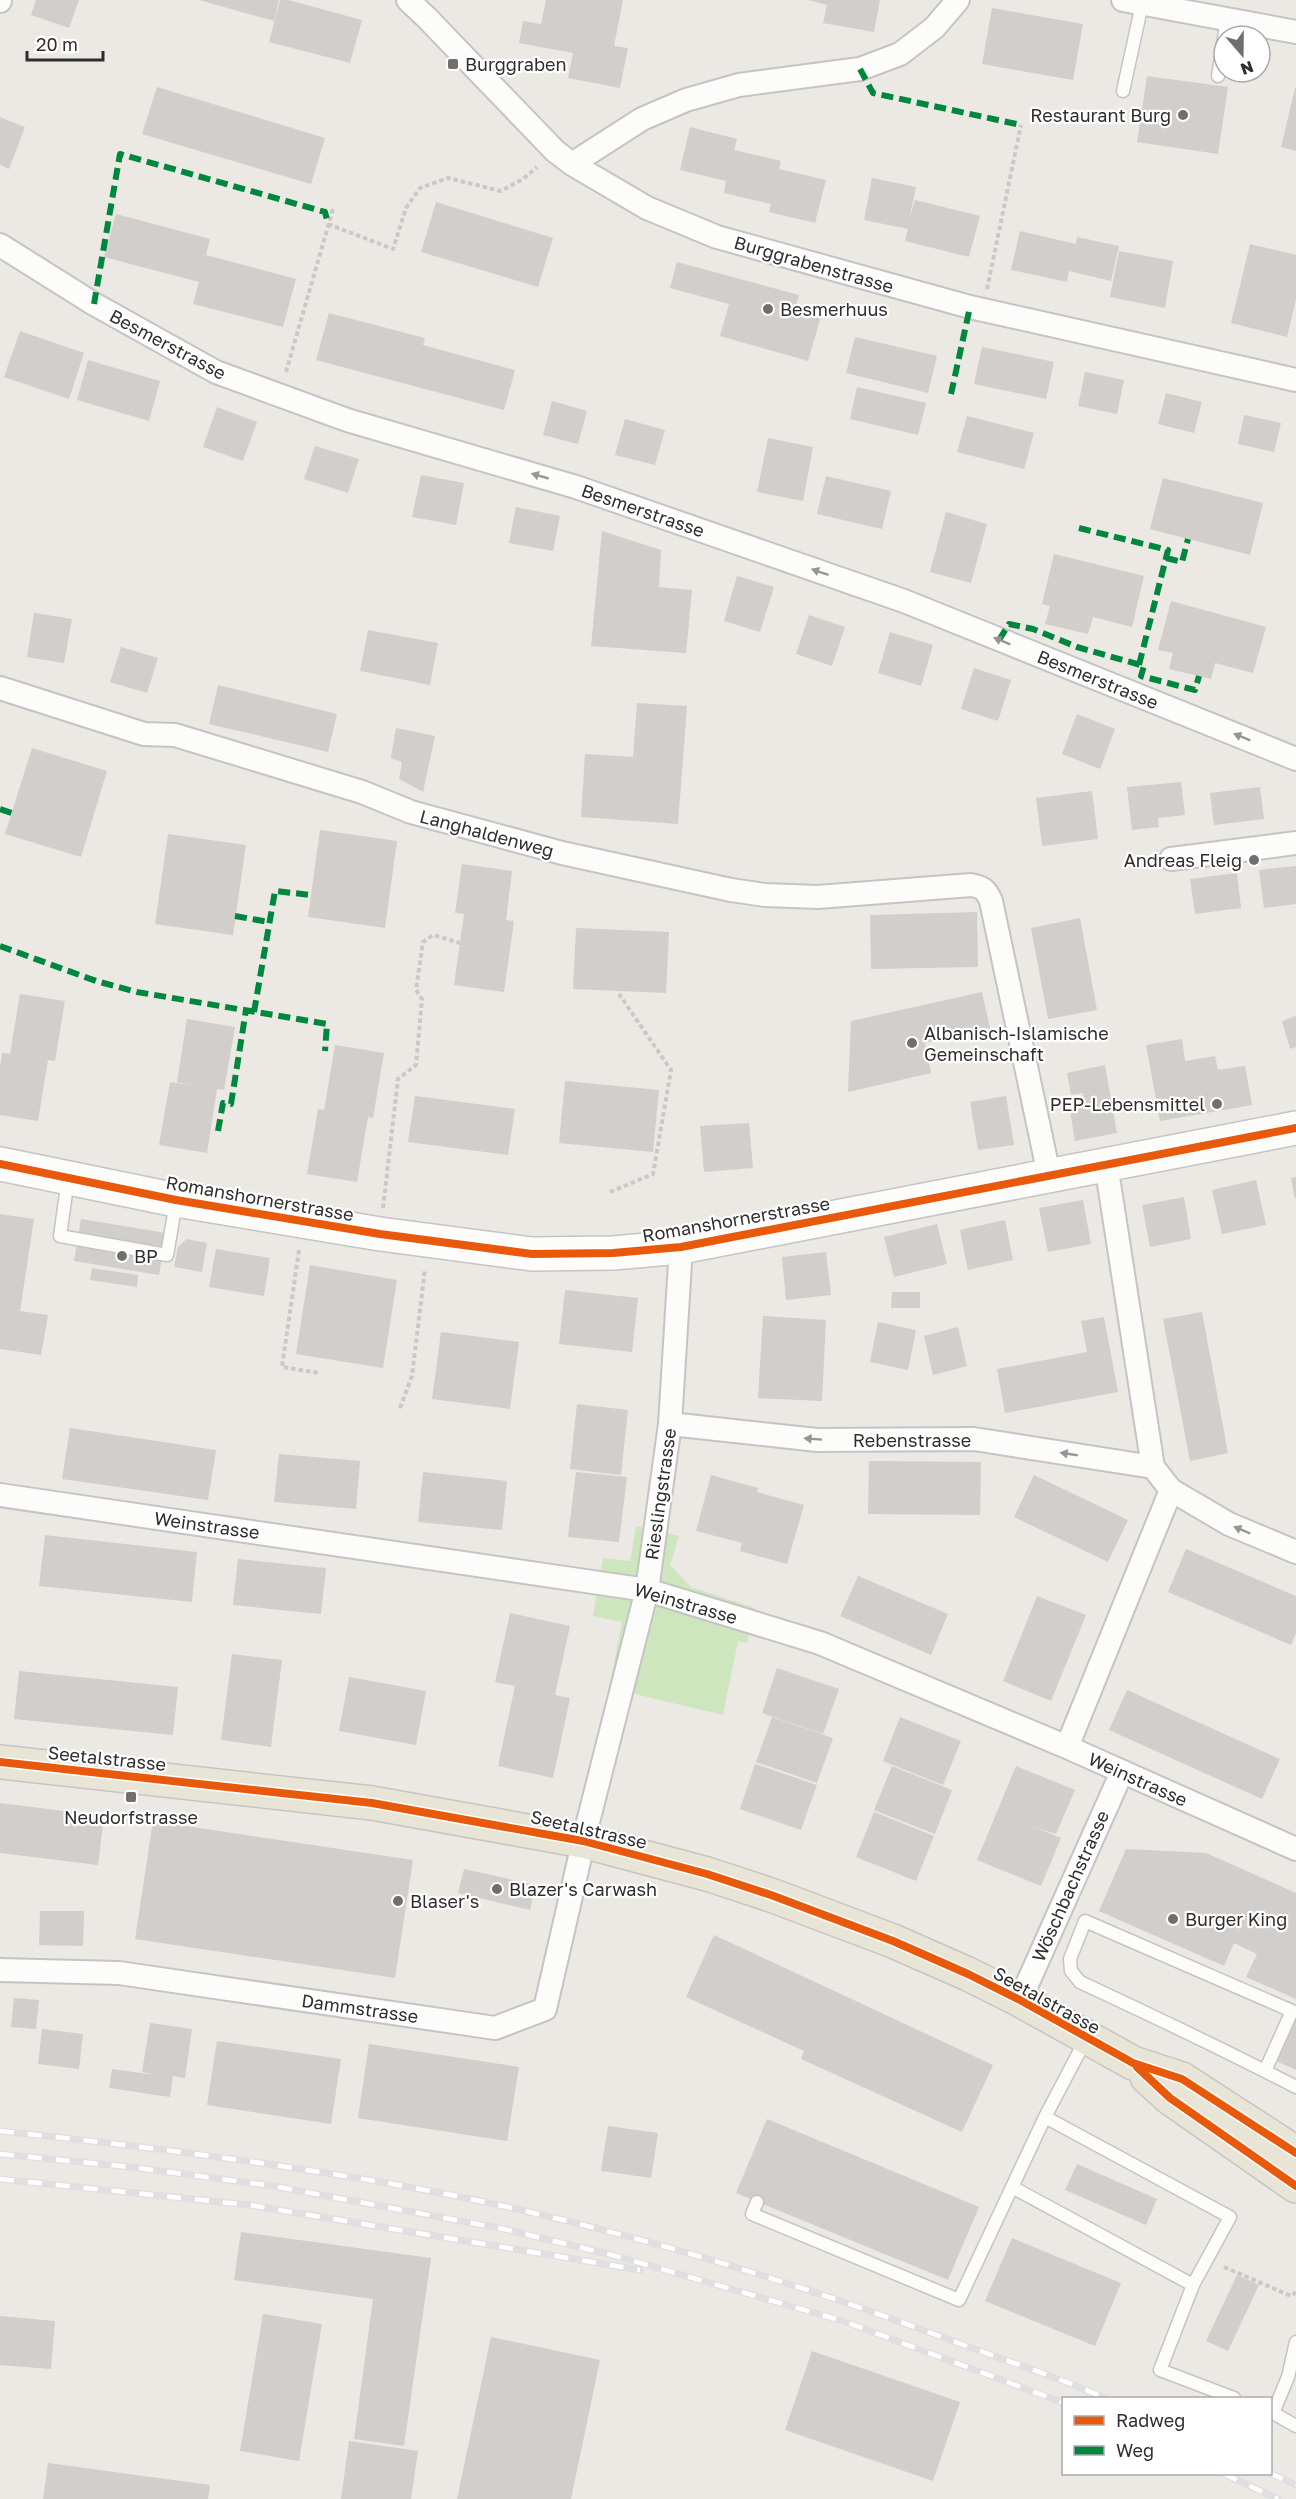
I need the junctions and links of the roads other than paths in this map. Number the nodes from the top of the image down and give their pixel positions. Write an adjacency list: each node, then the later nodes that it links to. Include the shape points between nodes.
1 (408, 0): 8 (street, Burggrabenstrasse)
2 (958, 0): 8 (street, via 934,28 900,54 860,69 739,85 686,100)
3 (1133, 2): 4 (street); 7 (lane)
4 (1227, 19): 5 (lane); 6 (street)
5 (1226, 24)
6 (1296, 32)
7 (1123, 91)
8 (564, 157): 10 (street, Burggrabenstrasse, via 647,208 717,237 983,310)
9 (0, 245): 12 (street, Besmerstrasse, one-way to 9, via 904,601 576,487 347,420 216,372 94,304)
10 (1296, 380)
11 (0, 688): 18 (street, Langhaldenweg, via 144,734 175,735 197,741 362,792 421,815 562,853 731,890 818,897 981,887 991,901)
12 (1296, 759)
13 (1296, 843): 14 (street)
14 (1171, 859)
15 (1296, 1128): 17 (street, Romanshornerstrasse)
16 (0, 1164): 19 (street, Romanshornerstrasse)
17 (1106, 1164): 18 (street, Romanshornerstrasse); 23 (street)
18 (1049, 1175): 21 (street, Romanshornerstrasse)
19 (69, 1178): 20 (street, Romanshornerstrasse); 20 (lane, via 60,1236 167,1255)
20 (176, 1200): 21 (street, Romanshornerstrasse, via 380,1234 532,1254)
21 (681, 1247): 22 (street, Rieslingstrasse)
22 (670, 1424): 23 (street, Rebenstrasse, one-way to 22, via 975,1438 817,1440); 27 (street, Rieslingstrasse)
23 (1153, 1467): 24 (street)
24 (1171, 1490): 26 (street, one-way to 24, via 1229,1524); 28 (street)
25 (0, 1495): 27 (street, Weinstrasse)
26 (1296, 1552)
27 (647, 1590): 28 (street, Weinstrasse, via 820,1643); 31 (street, Rieslingstrasse)
28 (1067, 1747): 30 (street, Weinstrasse)
29 (0, 1762): 31 (main road, Seetalstrasse, via 372,1803)
30 (1122, 1772): 32 (street, Weinstrasse); 34 (street, Wöschbachstrasse)
31 (583, 1841): 33 (street, Dammstrasse, via 544,2009 495,2028 119,1973); 34 (main road, Seetalstrasse, via 771,1895 893,1941)
32 (1296, 1849)
33 (0, 1970)
34 (1020, 2000): 35 (main road, Seetalstrasse)
35 (1086, 2039): 36 (main road, Seetalstrasse); 39 (lane)
36 (1132, 2063): 40 (main road, Seetalstrasse, via 1182,2079); 41 (main road, Seetalstrasse, via 1170,2098)
37 (1265, 2071): 37 (lane, via 1080,1982 1071,1971 1070,1959 1085,1922 1292,2011); 38 (lane)
38 (1296, 2087)
39 (1045, 2117): 42 (lane); 44 (lane, via 1230,2217)
40 (1296, 2153)
41 (1296, 2186)
42 (1012, 2187): 43 (lane, via 959,2301 752,2214); 44 (lane)
43 (758, 2202)
44 (1193, 2285): 47 (lane, via 1160,2370)
45 (1296, 2342): 46 (lane)
46 (1292, 2373): 48 (lane)
47 (1231, 2397)
48 (1272, 2413): 49 (lane)
49 (1296, 2426)

